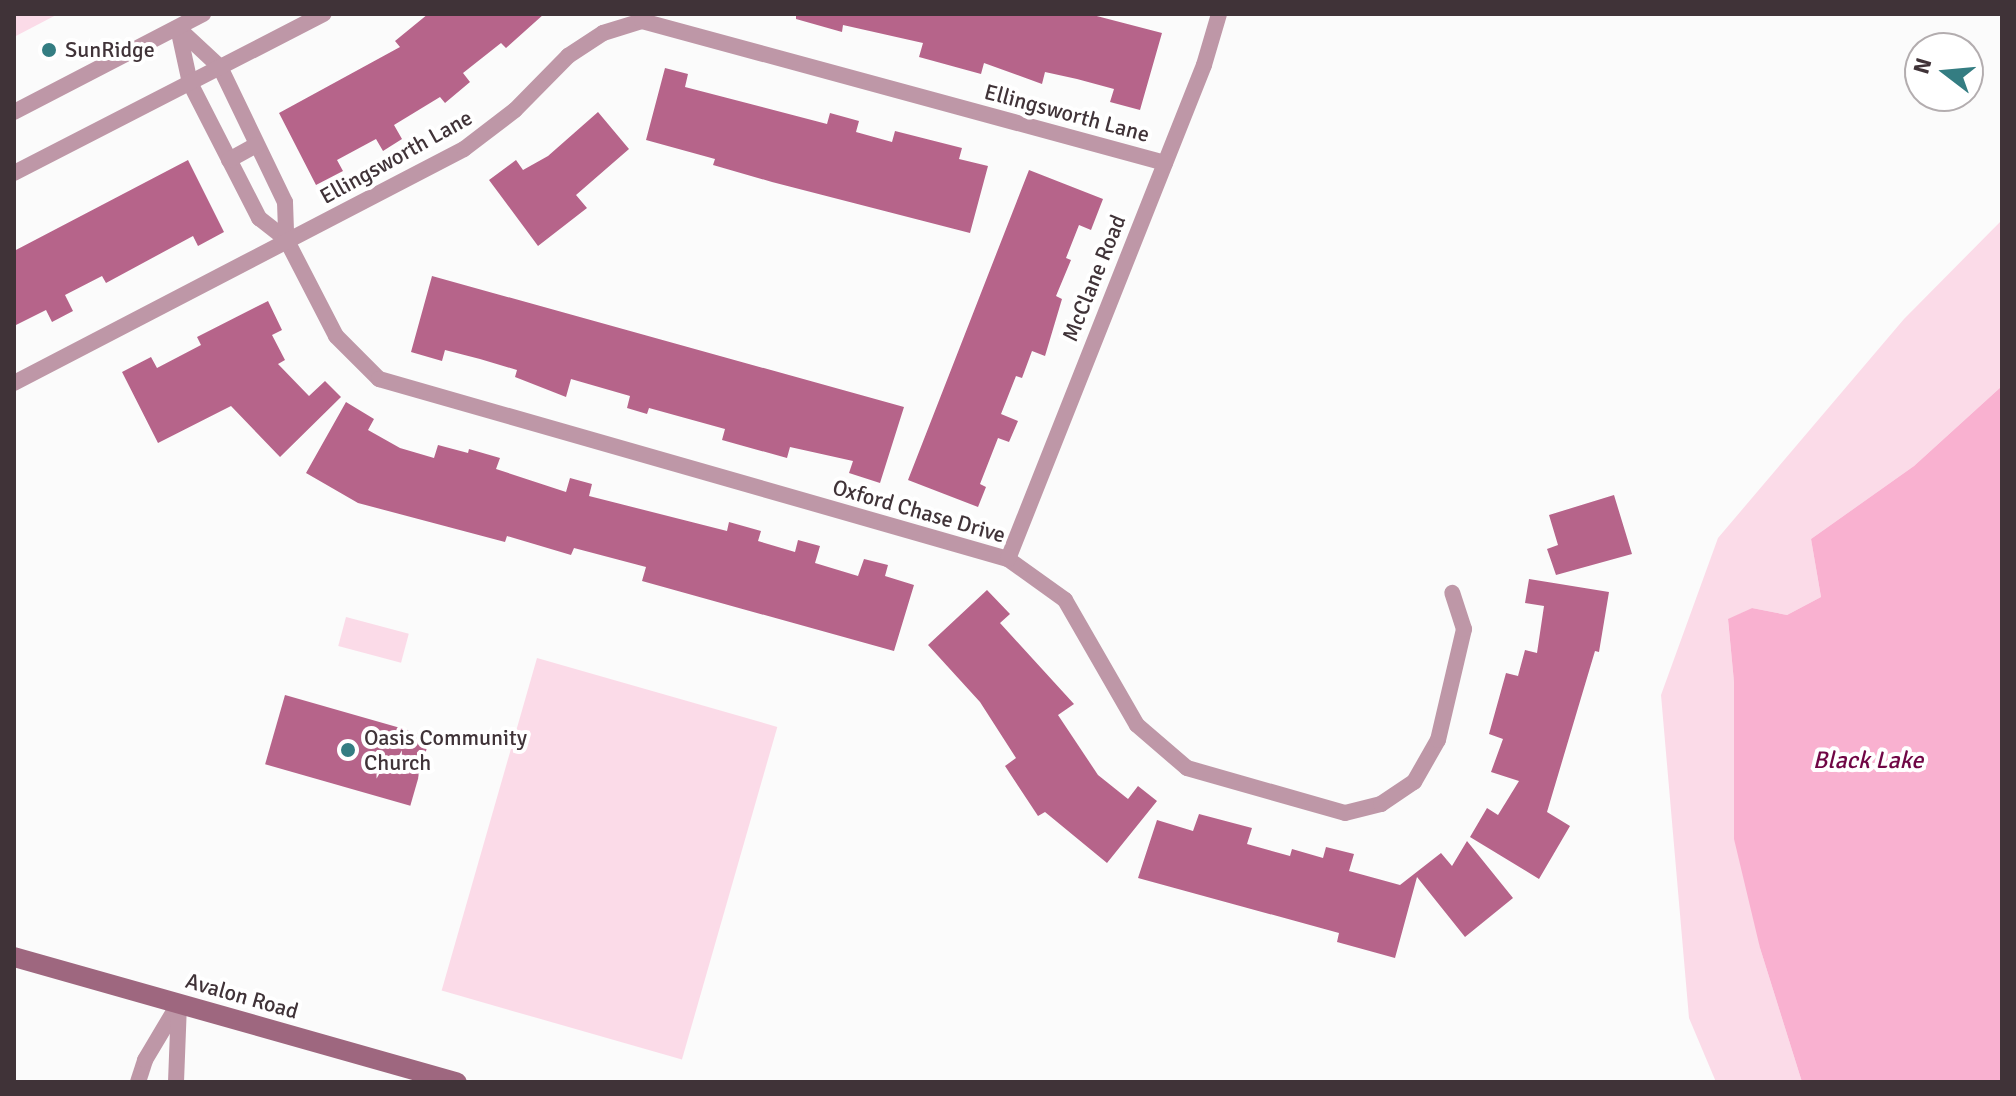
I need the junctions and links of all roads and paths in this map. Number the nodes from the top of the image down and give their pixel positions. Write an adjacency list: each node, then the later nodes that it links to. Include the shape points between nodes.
1 (203, 14): 4 (street)
2 (324, 14): 5 (street)
3 (1219, 14): 10 (street, McClane Road)
4 (178, 28): 5 (street, Oxford Chase Drive); 6 (street, Oxford Chase Drive); 7 (street)
5 (220, 67): 6 (street); 8 (street, Oxford Chase Drive)
6 (190, 83): 9 (street, Oxford Chase Drive); 11 (street)
7 (14, 112)
8 (256, 145): 9 (street); 12 (street, Oxford Chase Drive, via 285,202)
9 (229, 160): 12 (street, Oxford Chase Drive, via 259,218)
10 (1165, 163): 12 (street, Ellingsworth Lane, via 642,21 603,33 568,56 515,110 464,149 345,214); 14 (street, McClane Road)
11 (14, 173)
12 (286, 239): 13 (street, Ellingsworth Lane); 14 (street, Oxford Chase Drive, via 336,336 379,379)
13 (14, 383)
14 (1008, 559): 15 (street, Oxford Chase Drive, via 1065,600 1137,725 1187,768 1345,813 1381,804 1414,782 1438,740 1464,629)
15 (1452, 593)
16 (14, 957): 17 (main road, Avalon Road)
17 (179, 1003): 18 (street); 19 (street); 20 (main road, Avalon Road)
18 (138, 1082)
19 (176, 1082)
20 (457, 1082)

